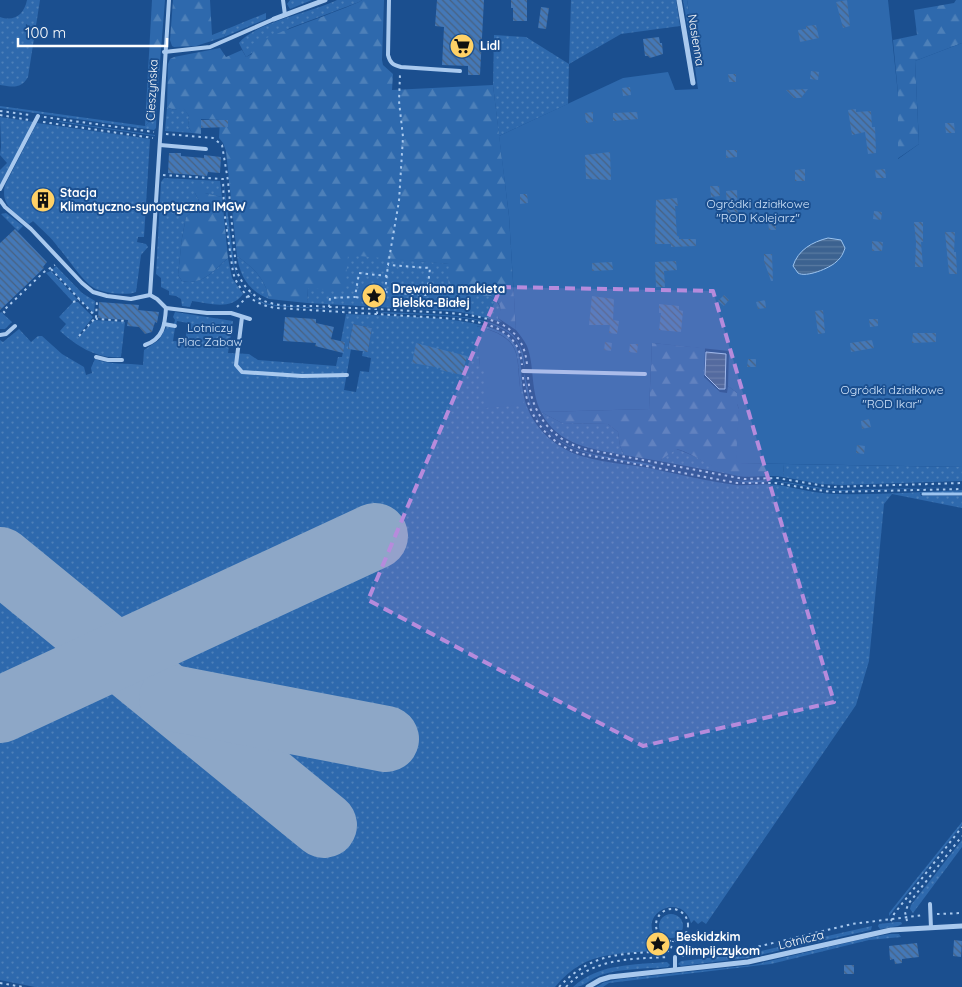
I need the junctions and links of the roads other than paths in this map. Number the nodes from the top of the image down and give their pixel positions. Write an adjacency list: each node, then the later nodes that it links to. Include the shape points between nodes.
1 (168, 0): 8 (lane)
2 (283, 0): 6 (lane)
3 (326, 0): 6 (street, Cieszyńska)
4 (389, 0): 9 (lane, via 389,61 400,67)
5 (679, 0): 10 (street, Nasienna)
6 (285, 15): 7 (street, Cieszyńska)
7 (274, 19): 8 (lane, Cieszyńska, via 210,47)
8 (164, 52): 12 (lane, Cieszyńska)
9 (460, 71)
10 (692, 84)
11 (37, 119): 14 (lane)
12 (160, 145): 13 (lane); 18 (lane, Cieszyńska)
13 (206, 149)
14 (0, 189)
15 (0, 200): 16 (lane)
16 (5, 207): 17 (lane); 18 (lane, via 31,229 88,289 100,295 131,299)
17 (0, 211)
18 (150, 295): 19 (lane, via 158,298)
19 (166, 308): 20 (lane, via 231,313); 22 (lane)
20 (242, 317): 21 (lane); 31 (lane, via 236,365 242,372)
21 (250, 319)
22 (164, 324): 24 (lane); 26 (lane, via 160,336)
23 (15, 326): 25 (lane)
24 (175, 326)
25 (0, 335)
26 (145, 345)
27 (96, 357): 28 (lane)
28 (122, 360)
29 (525, 371): 30 (lane)
30 (645, 374)
31 (347, 375)
32 (930, 904): 34 (lane)
33 (962, 926): 34 (street, Lotnicza)
34 (931, 928): 36 (street, Lotnicza, via 891,930 748,962)
35 (675, 957): 36 (lane)
36 (675, 970): 37 (street, Lotnicza, via 610,977)
37 (588, 987)

